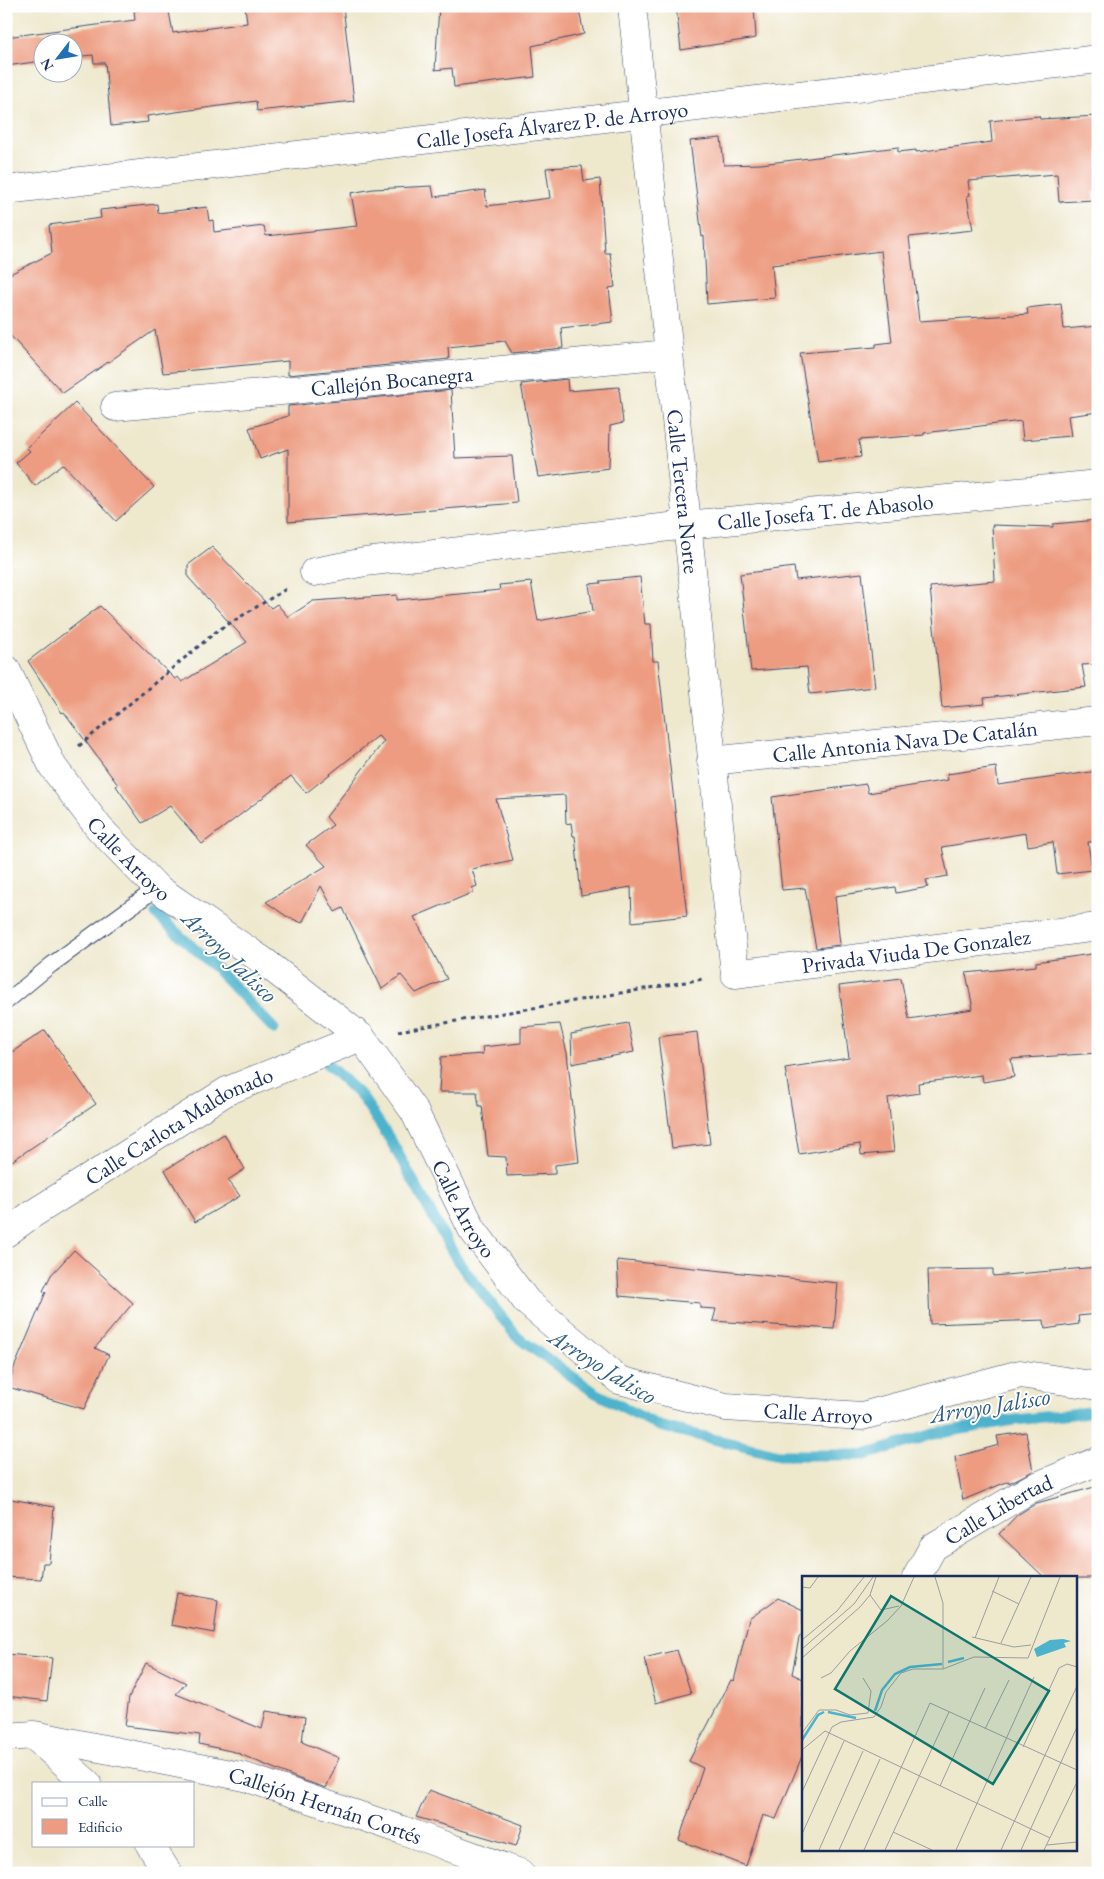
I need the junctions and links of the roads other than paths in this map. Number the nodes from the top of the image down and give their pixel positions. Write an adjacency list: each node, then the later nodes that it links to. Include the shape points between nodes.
1 (632, 6): 3 (street, Calle Tercera Norte)
2 (1098, 59): 3 (street, Calle Josefa Álvarez P. de Arroyo)
3 (644, 114): 4 (street, Calle Josefa Álvarez P. de Arroyo); 5 (street, Calle Tercera Norte)
4 (6, 190)
5 (668, 354): 6 (street, Callejón Bocanegra); 8 (street, Calle Tercera Norte)
6 (115, 408)
7 (1098, 484): 8 (street, Calle Josefa T. de Abasolo)
8 (687, 525): 9 (street, Calle Josefa T. de Abasolo, via 365,562); 12 (street, Calle Tercera Norte)
9 (314, 572)
10 (6, 669): 13 (street, Calle Arroyo, via 53,768 99,828)
11 (1098, 721): 12 (street, Calle Antonia Nava De Catalán)
12 (712, 761): 15 (street, Calle Tercera Norte)
13 (157, 888): 16 (lane); 17 (street, Calle Arroyo, via 266,963)
14 (1098, 927): 15 (street, Privada Viuda De Gonzalez)
15 (734, 974)
16 (6, 1002)
17 (361, 1038): 18 (street, Calle Carlota Maldonado, via 227,1091); 19 (street, Calle Arroyo, via 414,1111 472,1229 527,1302 619,1380 726,1407 862,1416 1020,1374)
18 (6, 1232)
19 (1098, 1386)
20 (1098, 1461): 21 (street, Calle Libertad, via 1030,1489 933,1547)
21 (917, 1576)
22 (34, 1736): 23 (street, Callejón Hernán Cortés); 24 (street); 27 (street, Callejón Hernán Cortés, via 245,1777)
23 (6, 1738)
24 (86, 1782)
25 (151, 1846): 26 (street)
26 (168, 1873)
27 (520, 1873)

